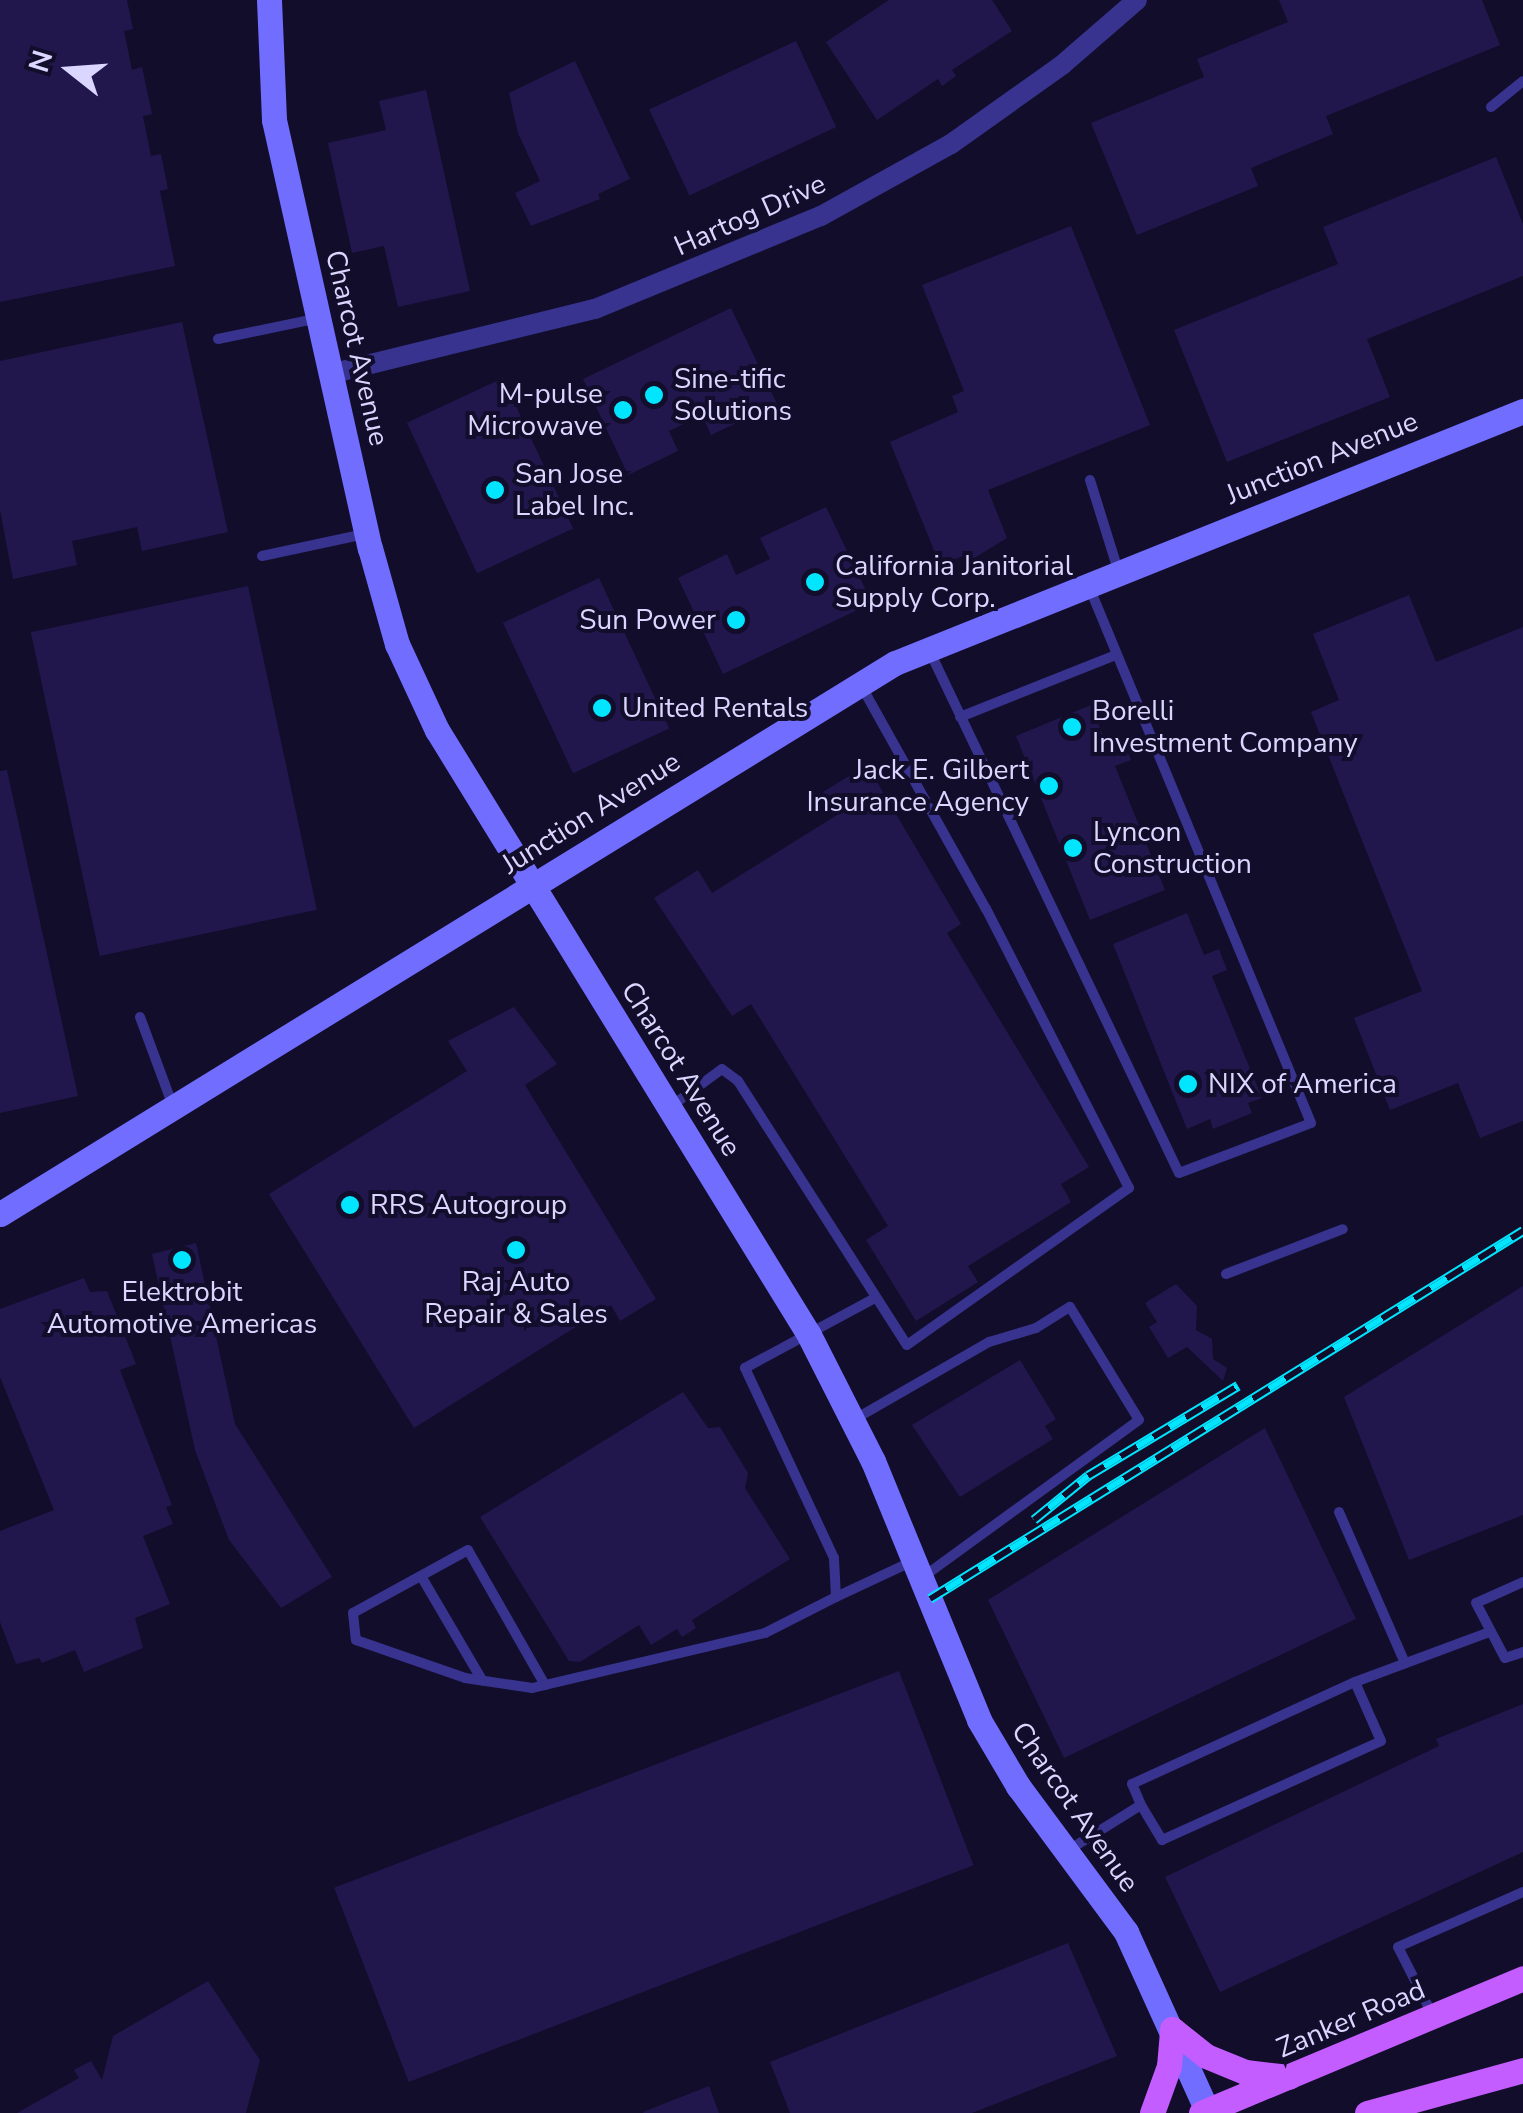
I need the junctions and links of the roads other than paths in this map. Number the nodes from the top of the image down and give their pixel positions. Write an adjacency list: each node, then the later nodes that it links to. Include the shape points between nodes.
1 (269, 0): 5 (street, Charcot Avenue, via 274,117)
2 (1137, 0): 7 (street, Hartog Drive, via 951,144 822,216 595,308)
3 (1523, 81): 4 (lane)
4 (1491, 107)
5 (321, 318): 6 (lane); 7 (street, Charcot Avenue)
6 (218, 339)
7 (334, 373): 10 (street, Charcot Avenue)
8 (1523, 410): 12 (street, Junction Avenue)
9 (1090, 480): 12 (lane)
10 (366, 534): 11 (lane); 18 (street, Charcot Avenue, via 397,644 437,730)
11 (262, 556)
12 (1119, 571): 13 (street, Junction Avenue)
13 (1088, 583): 14 (street, Junction Avenue); 15 (lane)
14 (928, 647): 16 (street, Junction Avenue); 17 (lane)
15 (1116, 655): 17 (lane); 17 (lane, via 1311,1124 1179,1173)
16 (860, 683): 18 (street, Junction Avenue); 25 (lane, via 986,908 1129,1188 908,1345)
17 (960, 716)
18 (532, 887): 20 (street, Junction Avenue); 21 (street, Charcot Avenue)
19 (140, 1018): 20 (lane)
20 (173, 1106): 22 (street, Junction Avenue)
21 (670, 1107): 25 (lane, via 722,1069 738,1081); 26 (street, Charcot Avenue)
22 (0, 1214)
23 (1343, 1229): 24 (lane)
24 (1226, 1274)
25 (874, 1298): 26 (lane)
26 (809, 1335): 27 (street, Charcot Avenue); 32 (lane, via 745,1368 834,1558)
27 (853, 1420): 29 (street, Charcot Avenue); 29 (lane, via 990,1342 1070,1307 1139,1420)
28 (1340, 1512): 35 (lane)
29 (918, 1569): 32 (lane); 40 (street, Charcot Avenue, via 979,1720)
30 (421, 1576): 36 (lane); 36 (lane, via 353,1613 356,1640); 38 (lane, via 468,1550)
31 (1523, 1582): 33 (lane, via 1476,1603)
32 (836, 1596): 38 (lane, via 765,1633)
33 (1487, 1633): 34 (lane, via 1505,1658); 35 (lane)
34 (1523, 1652)
35 (1405, 1663): 37 (lane)
36 (482, 1680): 38 (lane)
37 (1356, 1682): 39 (lane, via 1132,1784); 39 (lane, via 1382,1740 1162,1840)
38 (545, 1685)
39 (1141, 1805): 40 (lane)
40 (1066, 1852): 44 (street, Charcot Avenue, via 1126,1932)
41 (1523, 1892): 43 (lane, via 1398,1947)
42 (1523, 1978): 43 (main road, Zanker Road)
43 (1434, 2018): 46 (main road, Zanker Road)
44 (1172, 2029): 46 (main road, via 1206,2056 1245,2072); 47 (street, Charcot Avenue); 48 (main road, via 1169,2066)
45 (1523, 2070): 49 (main road)
46 (1290, 2078): 47 (main road, Zanker Road)
47 (1205, 2112)
48 (1152, 2113)
49 (1367, 2113)

